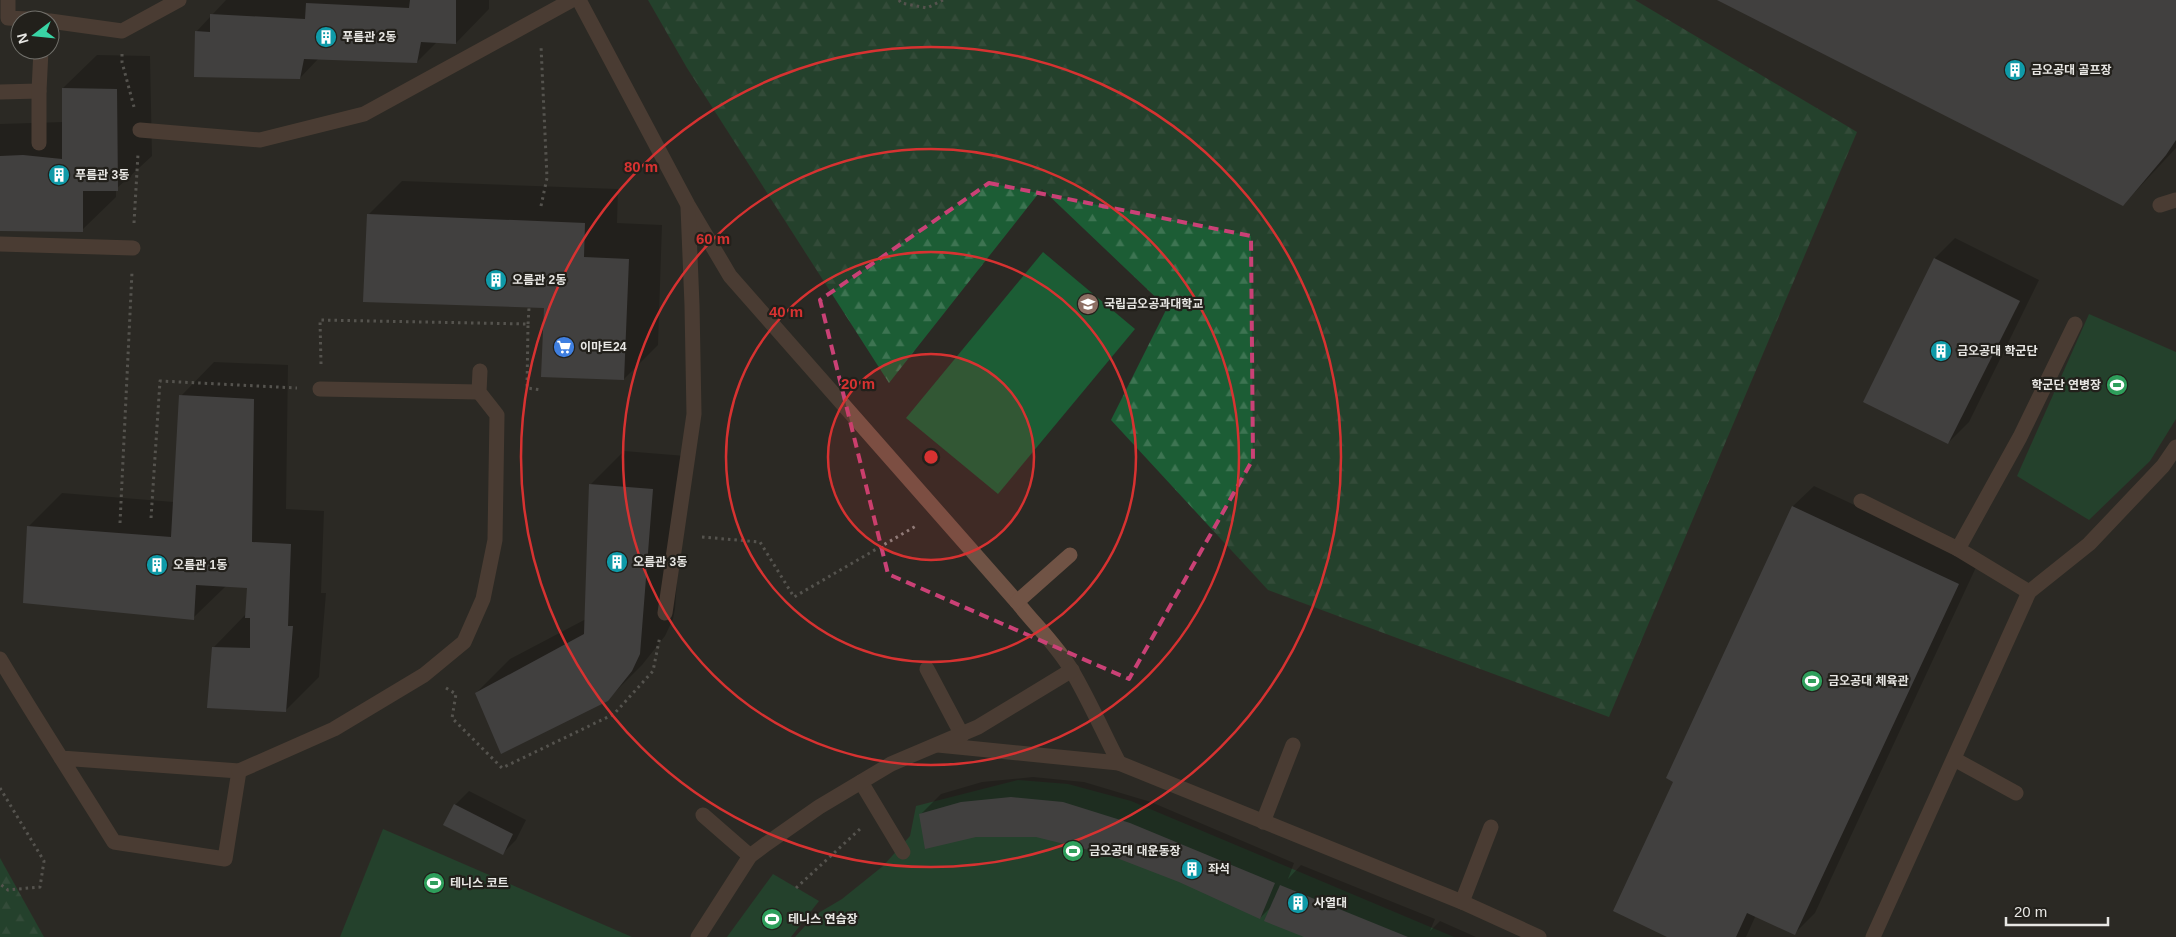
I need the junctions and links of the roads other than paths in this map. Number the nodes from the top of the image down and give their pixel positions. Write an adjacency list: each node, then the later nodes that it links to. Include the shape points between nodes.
1 (8, 0): 5 (street)
2 (179, 0): 6 (street, via 122,32)
3 (572, 0): 10 (street, via 364,114 260,140)
4 (579, 0): 13 (street)
5 (10, 18)
6 (60, 23)
7 (41, 60): 8 (street)
8 (40, 91): 9 (street); 11 (street)
9 (0, 92)
10 (140, 130)
11 (39, 143)
12 (2176, 200): 14 (street)
13 (688, 205): 26 (street, via 730,276); 27 (street, via 694,414)
14 (2160, 205)
15 (0, 244): 16 (street)
16 (133, 248)
17 (2075, 324): 23 (street, via 2020,437)
18 (480, 371): 20 (street)
19 (320, 389): 20 (street)
20 (478, 392): 37 (street, via 497,415 495,540 483,599 464,642 424,675 334,729)
21 (2176, 447): 25 (street, via 2163,466 2089,544)
22 (1861, 501): 23 (street)
23 (1958, 549): 25 (street)
24 (1070, 555): 26 (street)
25 (2028, 592): 35 (street)
26 (1017, 602): 30 (street)
27 (665, 613)
28 (0, 659): 34 (street)
29 (927, 669): 31 (street)
30 (1072, 670): 31 (street); 36 (street)
31 (962, 734): 32 (street)
32 (938, 745): 36 (street); 38 (street, via 891,764)
33 (1293, 745): 41 (street)
34 (61, 758): 37 (street); 37 (street, via 114,842 225,859)
35 (1954, 759): 39 (street); 48 (street)
36 (1119, 763): 41 (street)
37 (239, 771)
38 (861, 782): 43 (street); 44 (street)
39 (2016, 793)
40 (703, 815): 44 (street)
41 (1264, 822): 45 (street)
42 (1491, 826): 45 (street)
43 (902, 852)
44 (750, 856): 46 (street)
45 (1462, 902): 47 (street)
46 (698, 937)
47 (1539, 937)
48 (1873, 937)

